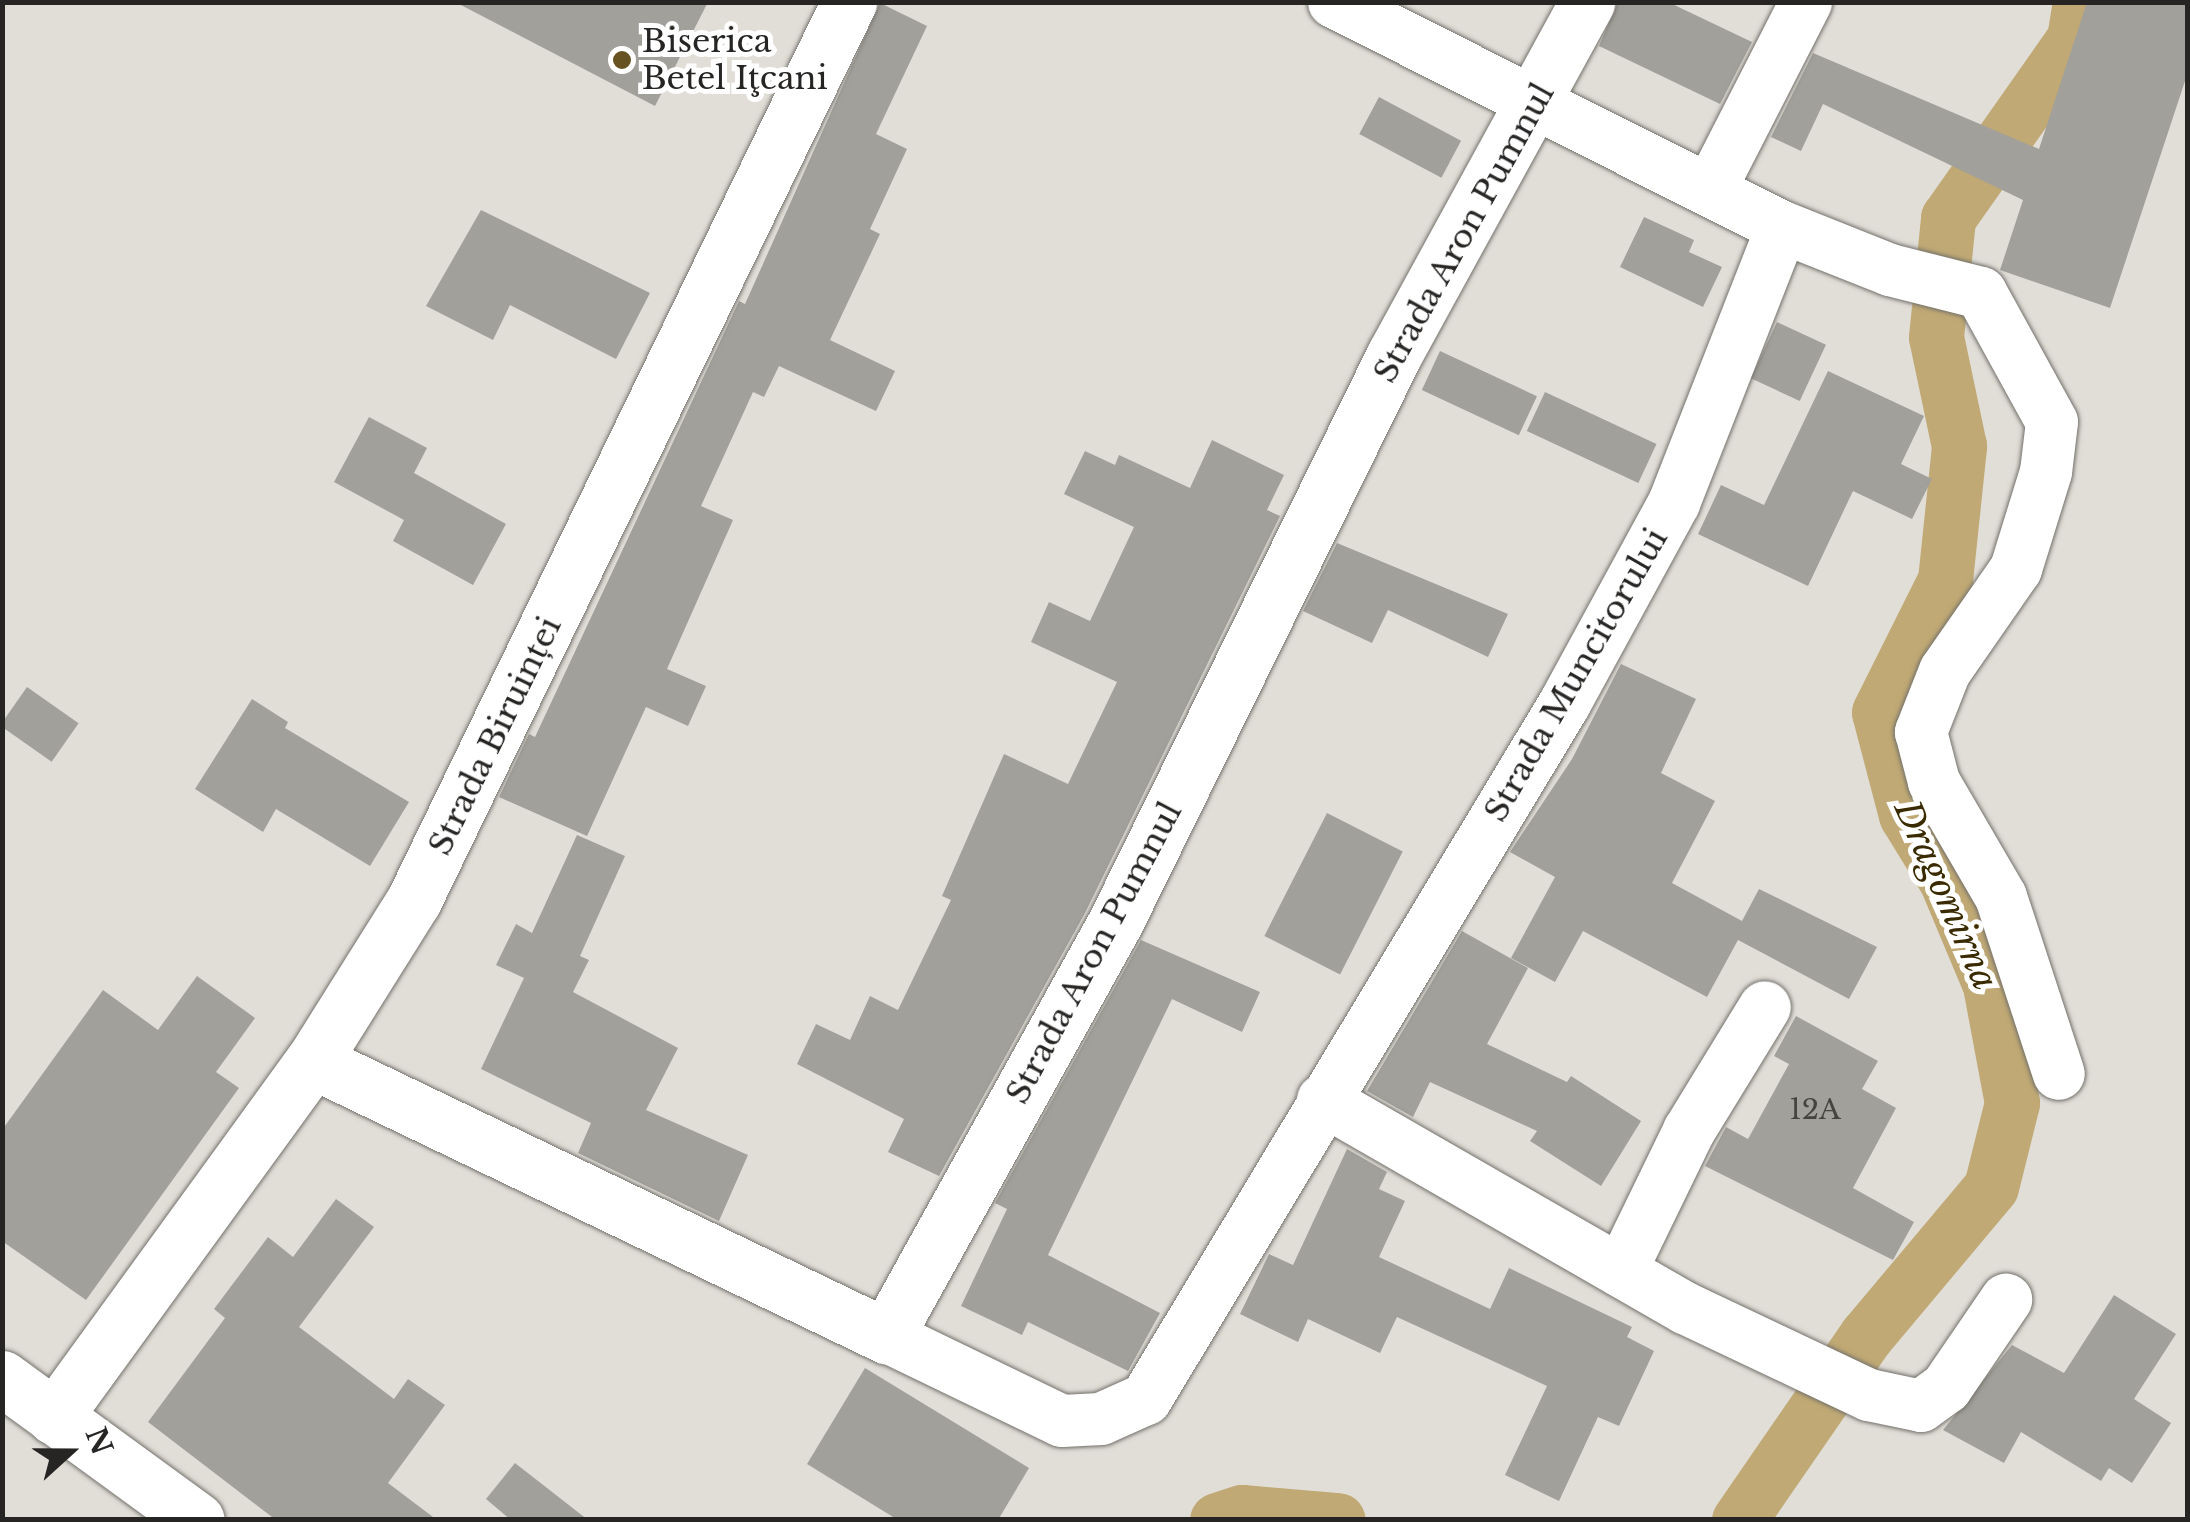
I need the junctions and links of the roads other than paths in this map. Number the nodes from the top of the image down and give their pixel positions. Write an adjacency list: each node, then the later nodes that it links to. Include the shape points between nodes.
1 (848, 2): 9 (street, Strada Biruinței, via 422,882)
2 (1334, 2): 5 (street)
3 (1587, 2): 5 (street, Strada Aron Pumnul)
4 (1806, 2): 6 (street)
5 (1536, 102): 6 (street); 14 (street, Strada Aron Pumnul, via 1394,355 1116,922)
6 (1710, 190): 7 (street)
7 (1782, 227): 10 (street, via 1890,270 1980,293 2052,422 2046,472 2016,569 1945,672 1921,732 1934,782 2002,897); 11 (street, Strada Muncitorului, via 1674,503 1565,703)
8 (1766, 1007): 12 (street, via 1689,1131)
9 (314, 1061): 14 (street); 16 (street, Strada Biruinței)
10 (2059, 1074)
11 (1323, 1100): 12 (street); 14 (street, Strada Muncitorului, via 1146,1399 1101,1419 1062,1421)
12 (1621, 1271): 13 (street, via 1869,1394 1920,1406 1946,1388)
13 (2006, 1300)
14 (886, 1336)
15 (2, 1378): 16 (street)
16 (54, 1417): 17 (street)
17 (197, 1520)

